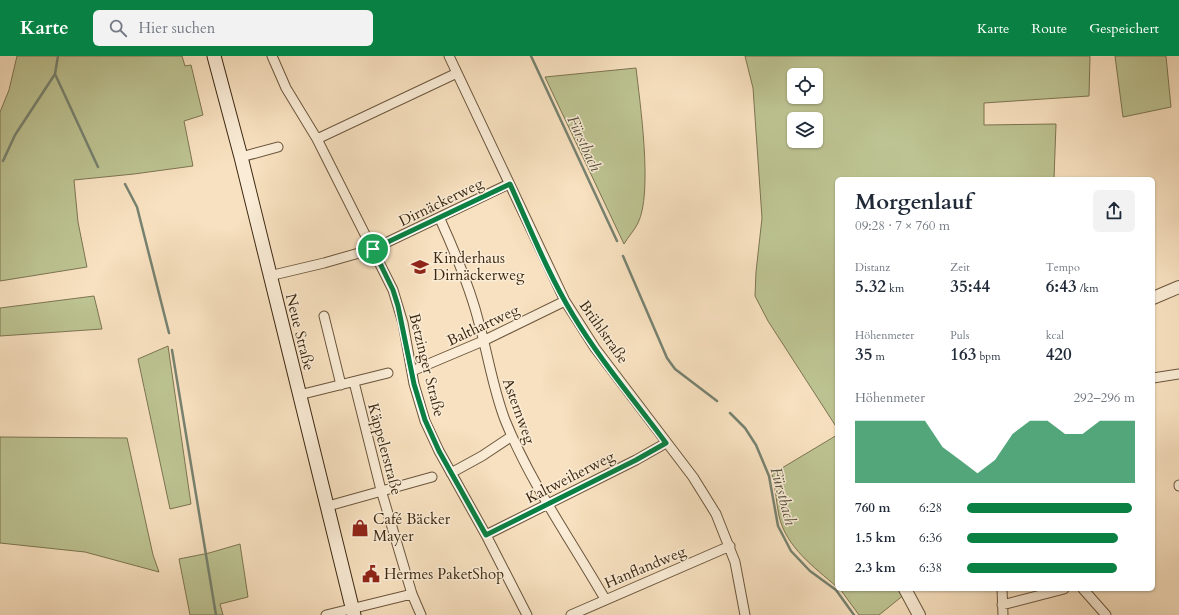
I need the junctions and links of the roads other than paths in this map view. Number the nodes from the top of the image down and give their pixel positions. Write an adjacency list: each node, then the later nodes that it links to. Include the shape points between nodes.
1 (214, 56): 7 (main road, Neue Straße)
2 (272, 56): 5 (street, Betzinger Straße, via 293,100)
3 (449, 56): 4 (street, Brühlstraße)
4 (457, 73): 5 (street); 8 (street, Brühlstraße)
5 (317, 139): 10 (street, Betzinger Straße)
6 (278, 147): 7 (street)
7 (241, 158): 11 (main road, Neue Straße)
8 (510, 184): 9 (street, Dirnäckerweg); 14 (street, Brühlstraße)
9 (440, 219): 10 (street, Dirnäckerweg); 16 (street, Asternweg, via 463,275)
10 (373, 249): 11 (street, Dirnäckerweg); 17 (street, Betzinger Straße, via 395,296 403,322)
11 (269, 276): 23 (main road, Neue Straße)
12 (1179, 287): 13 (street)
13 (1155, 297)
14 (565, 301): 16 (street, Balthartweg); 25 (street, Brühlstraße, via 595,348)
15 (324, 316): 22 (street)
16 (484, 341): 17 (street, Balthartweg); 24 (street, Asternweg, via 498,399)
17 (412, 371): 26 (street, Betzinger Straße, via 425,420)
18 (388, 372): 21 (street)
19 (1179, 374): 20 (street)
20 (1155, 378)
21 (354, 382): 22 (street); 28 (street, Käppelerstraße)
22 (341, 385): 23 (street)
23 (299, 395): 30 (main road, Neue Straße)
24 (512, 436): 26 (street); 29 (street, Asternweg)
25 (666, 443): 29 (street, Kaltweiherweg); 32 (street, Brühlstraße, via 710,503)
26 (451, 472): 31 (street, Betzinger Straße)
27 (432, 477): 28 (street)
28 (381, 490): 30 (street); 37 (street, Käppelerstraße)
29 (547, 504): 31 (street, Kaltweiherweg); 38 (street, Asternweg)
30 (328, 506): 40 (main road, Neue Straße)
31 (486, 535): 43 (street, Betzinger Straße)
32 (730, 546): 38 (street, Hanflandweg); 45 (street, Brühlstraße, via 738,573)
33 (906, 591): 46 (street)
34 (1002, 591): 39 (street)
35 (1056, 591): 39 (street)
36 (1085, 591): 48 (street)
37 (412, 594): 40 (street); 42 (street, Käppelerstraße)
38 (605, 599): 44 (street, Hanflandweg)
39 (1002, 605): 47 (street)
40 (354, 612): 41 (street)
41 (326, 615)
42 (421, 615)
43 (527, 615)
44 (571, 615)
45 (745, 615)
46 (919, 615)
47 (1003, 615)
48 (1106, 615)

